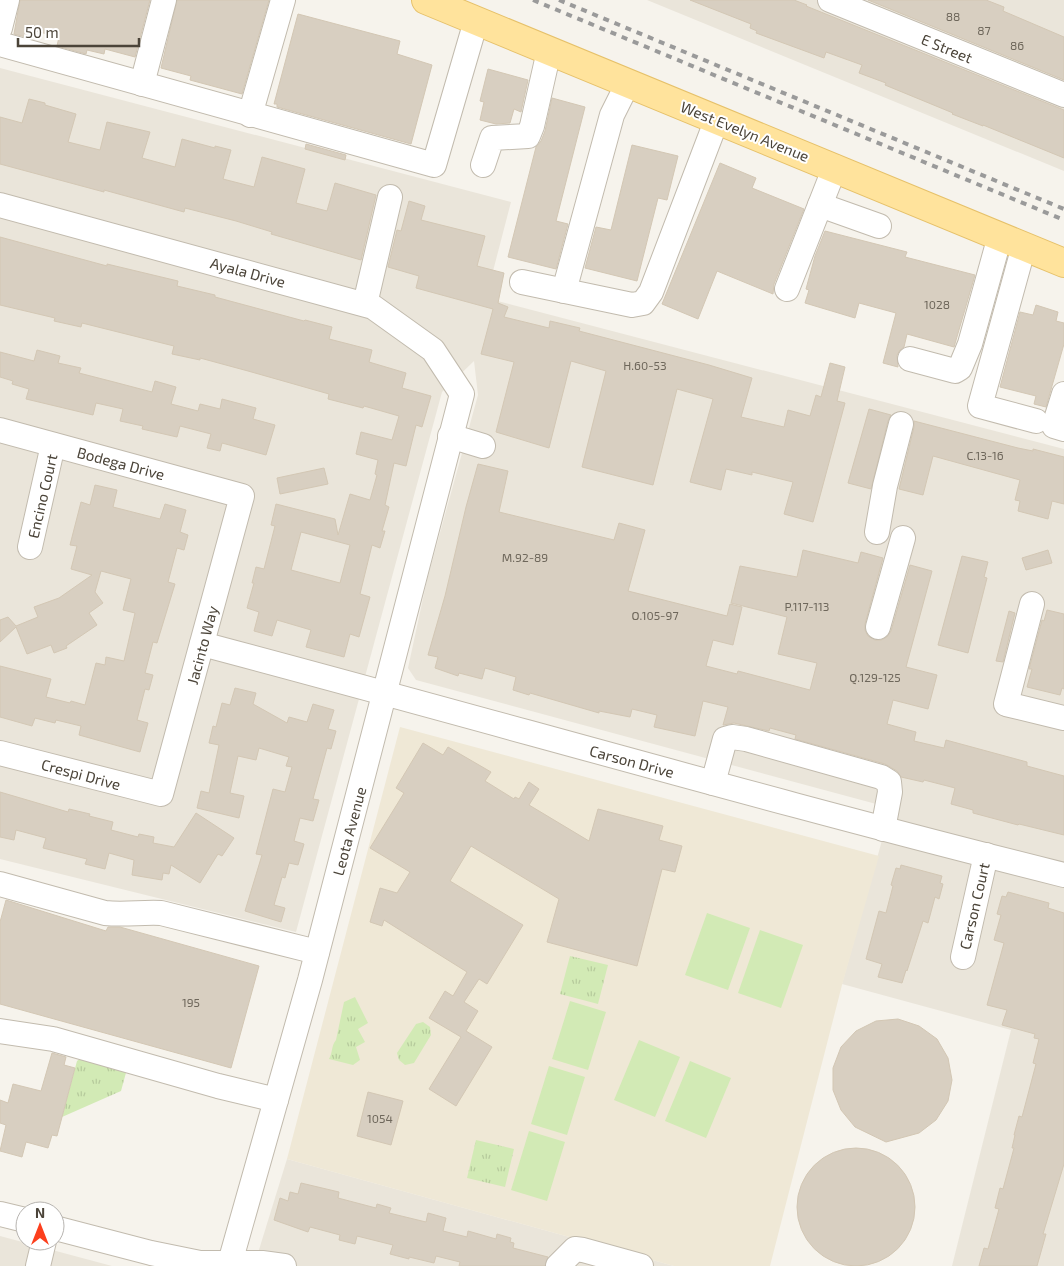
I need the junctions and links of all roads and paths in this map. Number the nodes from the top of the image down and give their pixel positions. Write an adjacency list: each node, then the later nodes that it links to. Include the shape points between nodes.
1 (164, 0): 11 (street)
2 (283, 0): 13 (street)
3 (426, 0): 6 (main road, West Evelyn Avenue)
4 (830, 0): 12 (street, E Street)
5 (4, 3): 7 (street)
6 (476, 21): 9 (main road, West Evelyn Avenue); 13 (street, via 434,165)
7 (0, 28)
8 (0, 44): 11 (street)
9 (549, 50): 10 (main road, West Evelyn Avenue); 15 (street, via 528,136 492,138)
10 (628, 83): 14 (main road, West Evelyn Avenue); 25 (street, via 612,116)
11 (142, 84): 13 (street)
12 (1064, 96)
13 (250, 115)
14 (717, 119): 16 (main road, West Evelyn Avenue); 25 (street, via 651,292 643,303 632,306)
15 (483, 165)
16 (835, 167): 19 (street); 21 (main road, West Evelyn Avenue)
17 (390, 196): 26 (street)
18 (0, 205): 26 (street, Ayala Drive)
19 (820, 205): 20 (street); 24 (street)
20 (880, 226)
21 (1012, 241): 22 (main road, West Evelyn Avenue); 27 (street, via 960,368 955,371); 30 (street, via 980,406)
22 (1064, 263)
23 (522, 282): 25 (street)
24 (787, 289)
25 (564, 291)
26 (365, 304): 28 (street, Ayala Drive, via 373,306 433,350)
27 (910, 359)
28 (462, 394): 34 (street, Leota Avenue)
29 (1064, 394): 32 (street, via 1054,426)
30 (1036, 421)
31 (901, 424): 38 (street)
32 (1064, 429)
33 (0, 430): 35 (street, Bodega Drive)
34 (450, 436): 36 (street); 44 (street, Leota Avenue)
35 (53, 444): 37 (street, Bodega Drive); 40 (street, Encino Court)
36 (483, 446)
37 (242, 496): 43 (street, Jacinto Way)
38 (877, 532)
39 (903, 538): 42 (street)
40 (30, 547)
41 (1032, 604): 45 (street, via 1006,704)
42 (878, 627)
43 (202, 644): 44 (street, Carson Drive); 48 (street, Jacinto Way)
44 (385, 693): 47 (street, Carson Drive); 53 (street, Leota Avenue)
45 (1064, 718)
46 (0, 753): 48 (street, Crespi Drive)
47 (713, 784): 49 (street, Carson Drive); 49 (street, via 726,739 732,736 881,777 889,782 890,792)
48 (161, 794)
49 (883, 829): 50 (street, Carson Drive)
50 (986, 855): 51 (street, Carson Drive); 54 (street, Carson Court)
51 (1064, 875)
52 (0, 884): 53 (street, via 105,913 161,913)
53 (317, 952): 56 (street, Leota Avenue)
54 (963, 957)
55 (0, 1031): 56 (street, via 52,1039)
56 (276, 1100): 61 (street, Leota Avenue)
57 (0, 1214): 58 (street)
58 (15, 1218)
59 (65, 1231): 61 (street, via 200,1263)
60 (42, 1251): 62 (street)
61 (230, 1264): 63 (street)
62 (38, 1266)
63 (284, 1266)
64 (558, 1266): 65 (street, via 575,1249)
65 (641, 1266)

